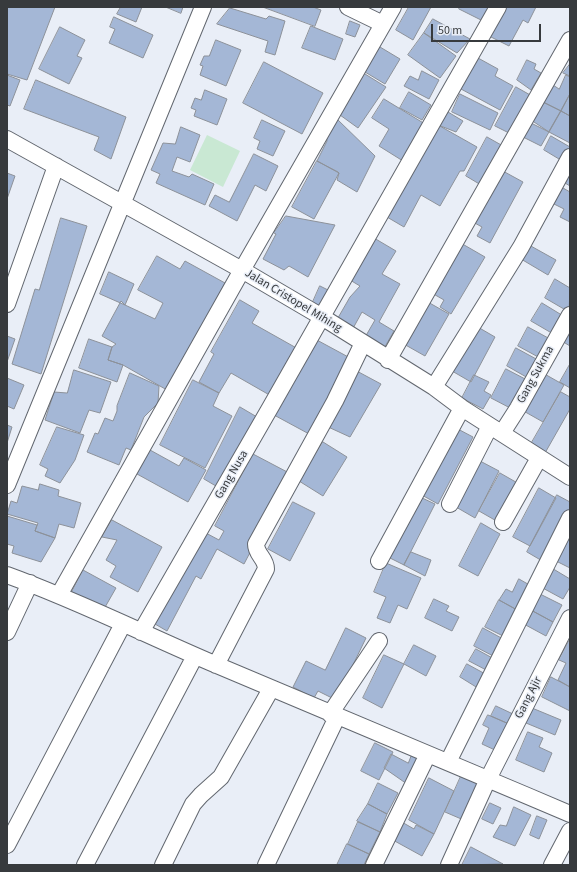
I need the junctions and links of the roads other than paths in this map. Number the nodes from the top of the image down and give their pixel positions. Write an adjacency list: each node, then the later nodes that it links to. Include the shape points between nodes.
1 (203, 7): 10 (street)
2 (348, 7): 5 (street)
3 (393, 7): 5 (street)
4 (498, 7): 14 (street, Gang Nusa)
5 (383, 24): 11 (street)
6 (570, 40): 16 (street)
7 (7, 139): 9 (street, Jalan Cristopel Mihing)
8 (570, 157): 17 (street, via 521,247)
9 (56, 166): 10 (street, Jalan Cristopel Mihing); 12 (street)
10 (122, 203): 11 (street, Jalan Cristopel Mihing); 22 (street)
11 (242, 270): 14 (street, Jalan Cristopel Mihing); 29 (street)
12 (7, 304)
13 (570, 315): 19 (street, Gang Sukma, via 518,408)
14 (322, 317): 15 (street, Jalan Cristopel Mihing); 33 (street, Gang Nusa)
15 (363, 343): 16 (street, Jalan Cristopel Mihing); 36 (street, via 331,408 256,544 256,549 266,563 266,569)
16 (388, 360): 17 (street, Jalan Cristopel Mihing)
17 (434, 387): 18 (street, Jalan Cristopel Mihing)
18 (462, 408): 19 (street, Jalan Cristopel Mihing); 26 (street)
19 (496, 430): 20 (street, Jalan Cristopel Mihing); 23 (street, Gang Sukma)
20 (539, 458): 21 (street, Jalan Cristopel Mihing); 25 (street)
21 (569, 475)
22 (7, 485)
23 (450, 504)
24 (570, 518): 40 (street)
25 (503, 522)
26 (379, 561)
27 (7, 575): 28 (street)
28 (30, 583): 29 (street); 32 (street)
29 (59, 595): 31 (street)
30 (570, 618): 41 (street, Gang Ajir)
31 (123, 624): 33 (street); 44 (street)
32 (7, 632)
33 (141, 632): 35 (street)
34 (379, 641): 38 (street)
35 (195, 656): 36 (street); 45 (street)
36 (216, 665): 37 (street)
37 (271, 689): 38 (street); 46 (street, via 221,778 193,804)
38 (334, 716): 39 (street); 47 (street)
39 (428, 754): 40 (street); 48 (street)
40 (448, 762): 41 (street)
41 (488, 779): 42 (street); 49 (street, Gang Ajir)
42 (570, 814)
43 (570, 831): 50 (street)
44 (7, 845)
45 (85, 865)
46 (163, 865)
47 (266, 865)
48 (374, 865)
49 (449, 865)
50 (552, 865)

